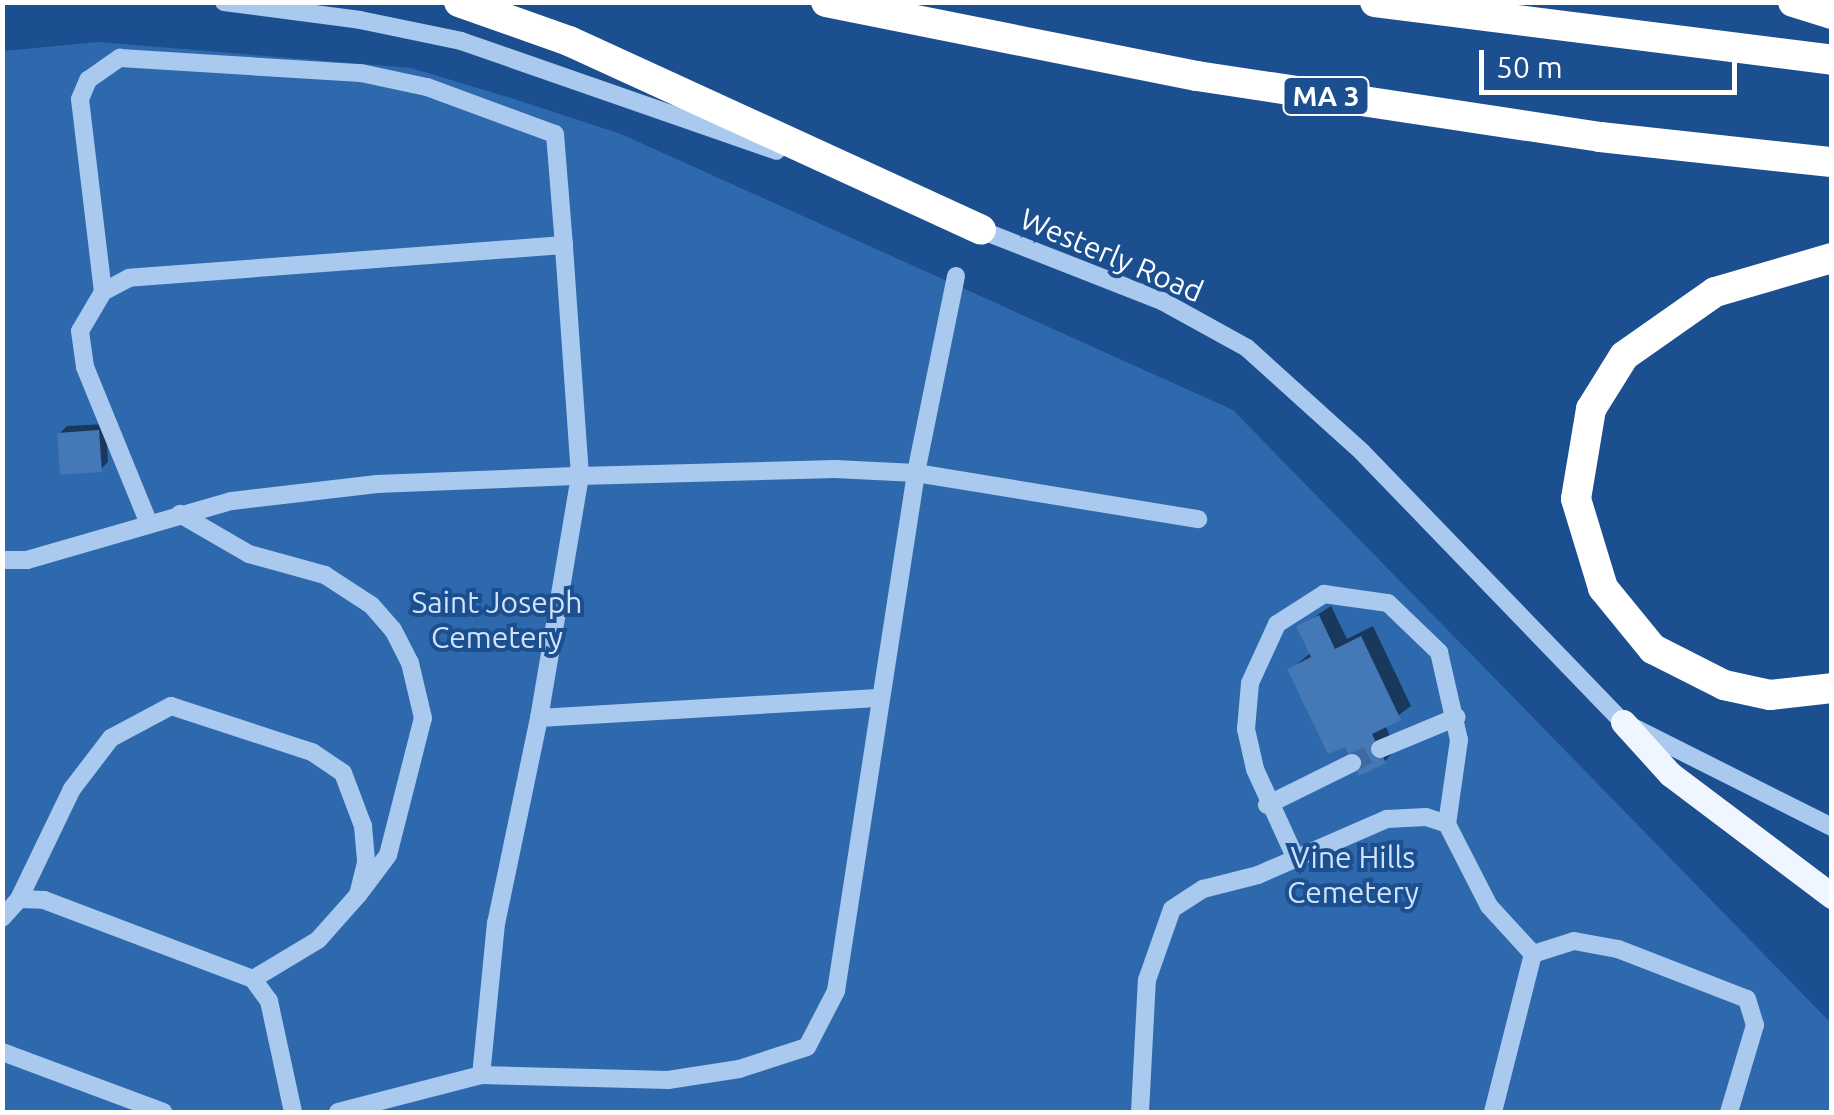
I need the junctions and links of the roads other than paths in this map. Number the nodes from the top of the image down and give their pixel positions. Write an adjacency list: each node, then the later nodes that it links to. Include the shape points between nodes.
1 (224, 2): 9 (street, Westerly Road, via 360,20 511,55)
2 (459, 2): 9 (highway, via 569,41)
3 (826, 2): 8 (highway, MA 3, via 1197,76 1600,137)
4 (1374, 2): 7 (highway)
5 (1793, 2): 6 (highway)
6 (1832, 14)
7 (1832, 60)
8 (1832, 162)
9 (981, 230): 24 (street, Westerly Road, via 1162,301 1247,348 1362,452)
10 (564, 245): 13 (street, via 128,278); 13 (street, via 555,134 427,86 361,72 120,58 88,80 80,99); 15 (street)
11 (1832, 258): 20 (highway, via 1716,292 1624,356 1591,409 1576,499 1603,588 1653,649 1724,685 1770,694)
12 (956, 276): 14 (street)
13 (103, 292): 18 (street, via 80,331 85,367)
14 (916, 474): 15 (street, via 835,469); 17 (street); 21 (street)
15 (580, 476): 16 (street, via 377,484); 23 (street)
16 (180, 514): 18 (street); 31 (street, via 249,554 325,575 350,589 394,630 410,663 423,718 420,747 388,856)
17 (1198, 519)
18 (148, 521): 19 (street, via 27,560)
19 (2, 560)
20 (1832, 688)
21 (877, 698): 23 (street); 38 (street, via 848,943 836,990 807,1047 668,1080)
22 (1457, 717): 25 (street); 27 (street, via 1439,652 1414,622 1388,603 1324,594 1277,624 1250,682 1246,728); 28 (street)
23 (539, 718): 38 (street, via 496,923)
24 (1623, 722): 29 (street, Westerly Road); 32 (main road, via 1670,774)
25 (1380, 750)
26 (1352, 764): 27 (street)
27 (1267, 805): 30 (street)
28 (1447, 824): 30 (street, via 1426,817 1387,820); 35 (street, via 1489,906)
29 (1832, 826)
30 (1296, 859): 42 (street, via 1202,889 1172,910 1147,980)
31 (358, 896): 33 (street, via 366,864 363,826 343,773 312,752 171,706 111,738 72,790); 36 (street, via 318,940)
32 (1832, 896)
33 (19, 899): 34 (street); 36 (street, via 44,900)
34 (2, 918)
35 (1533, 954): 43 (street); 44 (street, via 1574,941 1618,949 1747,999 1756,1025)
36 (253, 979): 40 (street, via 268,1001)
37 (2, 1052): 39 (street)
38 (481, 1075): 41 (street)
39 (163, 1112)
40 (293, 1112)
41 (338, 1112)
42 (1140, 1112)
43 (1493, 1112)
44 (1729, 1112)

